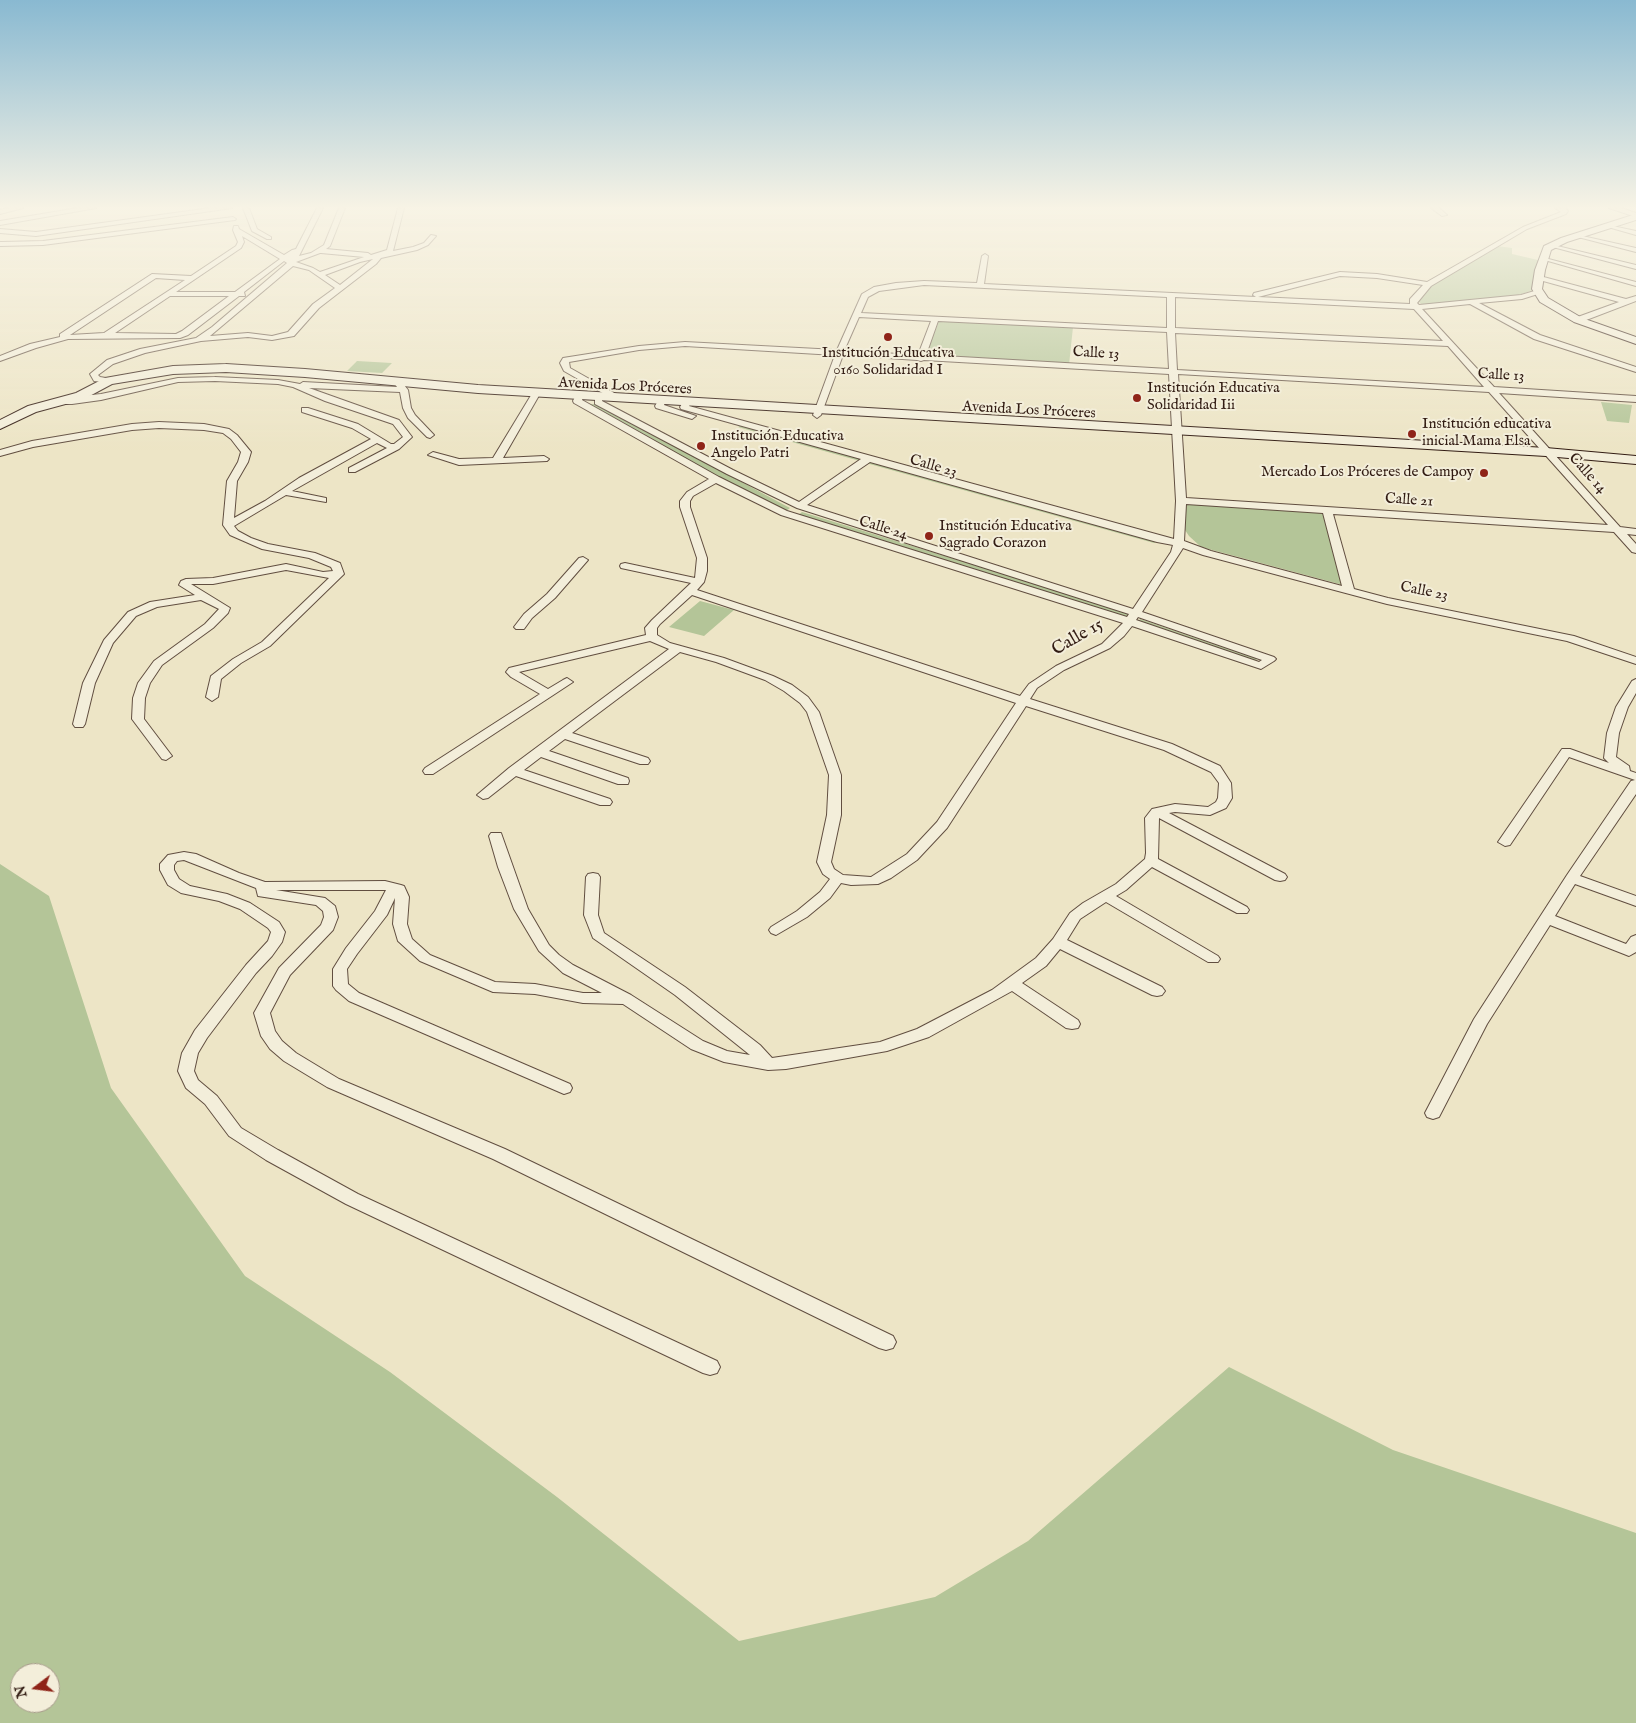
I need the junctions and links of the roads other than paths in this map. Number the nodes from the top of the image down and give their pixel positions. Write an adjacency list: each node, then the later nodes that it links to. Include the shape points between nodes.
1 (136, 288): 28 (street, via 69,331 63,336)
2 (176, 288): 12 (street)
3 (247, 288): 13 (street)
4 (263, 288): 14 (street)
5 (340, 288): 29 (street, via 316,306 291,334)
6 (880, 288): 22 (street, via 865,296)
7 (1031, 288): 15 (street)
8 (1282, 288): 16 (street)
9 (1424, 288): 21 (street, via 1414,299)
10 (1579, 288): 19 (street)
11 (1538, 291): 18 (street); 25 (main road, via 1544,300)
12 (168, 294): 13 (street); 27 (street)
13 (240, 294): 14 (street); 20 (street)
14 (257, 294): 23 (street)
15 (1171, 295): 16 (street); 26 (street)
16 (1244, 298): 21 (street)
17 (1636, 298): 19 (street)
18 (1471, 302): 21 (street); 37 (street, via 1537,337)
19 (1627, 302): 25 (street)
20 (223, 306): 23 (street); 27 (street, via 177,336)
21 (1417, 307): 31 (street, Calle 14)
22 (857, 315): 24 (street); 32 (street)
23 (230, 317): 29 (street)
24 (935, 319): 26 (street); 34 (street)
25 (1578, 320): 30 (main road)
26 (1171, 331): 31 (street); 38 (street)
27 (106, 335): 28 (street)
28 (65, 338): 35 (street)
29 (198, 340): 39 (street, via 143,351 110,362 94,374 97,379)
30 (1636, 341)
31 (1451, 344): 43 (street, Calle 14)
32 (839, 354): 34 (street, Calle 13); 36 (street, Calle 13, via 685,344 566,360); 54 (street)
33 (554, 358): 36 (street)
34 (921, 358): 38 (street, Calle 13)
35 (0, 359)
36 (566, 367): 45 (street)
37 (1636, 370)
38 (1173, 372): 43 (street, Calle 13); 56 (street)
39 (110, 381): 41 (main road, Avenida Los Próceres, via 165,371 226,368 305,373); 50 (main road, Avenida Los Próceres)
40 (295, 385): 41 (street); 50 (street, via 216,379 178,380 101,397); 59 (street, via 396,422 408,437)
41 (400, 386): 44 (main road, Avenida Los Próceres, via 421,385 436,392); 57 (street, via 411,416)
42 (1636, 388): 47 (street)
43 (1490, 390): 47 (street, Calle 13); 62 (street, Calle 14)
44 (535, 395): 46 (main road, Avenida Los Próceres); 65 (street)
45 (614, 396): 48 (main road, Avenida Los Próceres); 51 (main road, Avenida Los Próceres)
46 (578, 397): 48 (main road, Avenida Los Próceres); 69 (street, Calle 24)
47 (1617, 397): 49 (street, Calle 13)
48 (598, 399): 51 (main road, Avenida Los Próceres); 73 (street, Calle 24, via 730,472)
49 (1636, 399)
50 (62, 401): 55 (main road, Avenida Los Próceres, via 32,409)
51 (661, 402): 52 (main road, Avenida Los Próceres); 66 (street, Calle 23)
52 (686, 404): 54 (main road, Avenida Los Próceres); 66 (street, Calle 23)
53 (305, 410): 58 (street, via 355,426)
54 (818, 412): 56 (main road, Avenida Los Próceres)
55 (0, 425)
56 (1176, 433): 62 (main road, Avenida Los Próceres); 72 (street)
57 (430, 435)
58 (377, 439): 59 (street); 70 (street)
59 (396, 447): 68 (street)
60 (0, 453): 75 (street, via 32,444 132,427 189,425 226,431 246,452 232,481)
61 (433, 455): 65 (street, via 459,462)
62 (1549, 455): 64 (main road, Avenida Los Próceres); 67 (main road, Avenida Los Próceres); 76 (street, Calle 14)
63 (544, 459): 65 (street)
64 (1636, 460)
65 (496, 461)
66 (865, 461): 73 (street); 78 (street, Calle 23)
67 (1636, 466)
68 (352, 470)
69 (716, 479): 83 (street, via 690,494 686,501 685,507 702,558 702,571); 86 (street, Calle 24, via 784,514)
70 (284, 492): 71 (street); 75 (street)
71 (322, 500)
72 (1180, 501): 74 (street, Calle 21); 78 (street)
73 (800, 506): 86 (street, Calle 24)
74 (1327, 511): 76 (street, Calle 21); 84 (street)
75 (228, 525): 82 (street, via 234,533 247,540 336,565)
76 (1617, 529): 77 (street, Calle 21); 79 (street, Calle 14)
77 (1636, 532)
78 (1178, 547): 84 (street, Calle 23); 86 (street, Calle 15)
79 (1636, 550)
80 (583, 560): 87 (street)
81 (625, 566): 83 (street)
82 (340, 574): 85 (street, via 323,575 286,567 185,583 204,594); 95 (street, via 266,644 215,678)
83 (695, 586): 88 (street, via 656,622 651,628); 96 (street)
84 (1349, 591): 90 (street, Calle 23, via 1553,634)
85 (202, 597): 97 (street, via 154,604 132,614 108,642 89,683); 100 (street, via 225,608 224,611 210,626 158,663 144,683 139,698 138,719)
86 (1133, 617): 91 (street, Calle 24); 96 (street, Calle 15, via 1106,646 1043,679)
87 (520, 627)
88 (652, 637): 89 (street); 94 (street, via 513,670 515,675)
89 (678, 648): 98 (street); 113 (street, via 769,678 804,700 813,712 835,776 834,815 824,854 824,862)
90 (1636, 661)
91 (1266, 663)
92 (567, 682): 94 (street)
93 (1636, 683): 104 (street, via 1616,724 1610,758)
94 (549, 694): 102 (street)
95 (212, 697)
96 (1023, 700): 109 (street, via 1168,747 1209,765 1221,775 1225,798 1216,808 1197,811 1175,808); 113 (street, Calle 15, via 942,825 912,857 873,880 857,882)
97 (79, 724)
98 (562, 734): 99 (street); 101 (street)
99 (538, 752): 103 (street); 105 (street)
100 (166, 756)
101 (644, 761)
102 (429, 771)
103 (513, 771): 107 (street); 108 (street)
104 (1636, 777): 111 (street, via 1566,752)
105 (623, 782)
106 (1636, 784): 116 (street)
107 (483, 795)
108 (605, 802)
109 (1157, 812): 112 (street, via 1152,818); 115 (street)
110 (496, 836): 129 (street, via 521,909 544,948 568,968)
111 (1505, 842)
112 (1151, 861): 119 (street); 121 (street)
113 (833, 874): 123 (street, via 825,895)
114 (593, 877): 131 (street, via 591,916 598,935 680,991)
115 (1280, 877)
116 (1572, 878): 120 (street); 122 (street)
117 (264, 886): 118 (street, via 371,883); 134 (street, via 263,893 320,901 330,909 328,927 284,972 262,1013 267,1032 290,1057 333,1083 498,1154); 135 (street, via 191,857 173,858 167,864 173,882 186,890 222,897 245,906 278,932 276,942 236,987 201,1034 190,1053 186,1071 192,1084 211,1100 235,1132 352,1199)
118 (396, 888): 129 (street, via 402,897 400,924 405,941 425,958 493,987 535,989 584,998); 132 (street, via 340,969 341,986 354,997)
119 (1106, 896): 125 (street, via 1075,916); 126 (street)
120 (1636, 901)
121 (1242, 910)
122 (1546, 918): 124 (street, via 1629,951); 133 (street, via 1480,1023)
123 (776, 930)
124 (1636, 940)
125 (1058, 942): 127 (street, via 1040,962); 128 (street)
126 (1213, 959)
127 (1012, 984): 130 (street); 131 (street, via 923,1033 881,1047 803,1062)
128 (1157, 991)
129 (626, 999): 131 (street, via 697,1045 724,1056)
130 (1072, 1024)
131 (768, 1064)
132 (564, 1088)
133 (1433, 1113)
134 (886, 1342)
135 (710, 1366)

